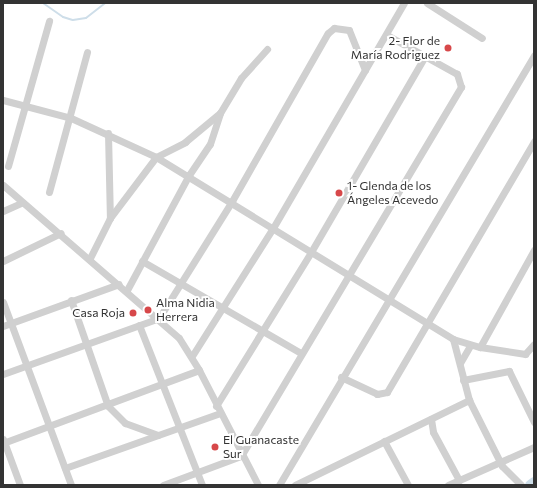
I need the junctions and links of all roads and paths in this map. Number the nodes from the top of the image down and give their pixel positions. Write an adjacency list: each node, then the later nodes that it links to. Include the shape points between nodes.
1 (404, 3): 4 (street)
2 (427, 3): 5 (street)
3 (49, 21): 14 (street)
4 (387, 35): 10 (street); 11 (street)
5 (482, 38)
6 (267, 49): 15 (street, via 241,78)
7 (87, 52): 16 (street)
8 (534, 55): 39 (street)
9 (359, 56): 11 (street); 12 (street); 24 (street, via 349,30 334,28 328,33)
10 (424, 58): 31 (street); 35 (street, via 457,74 461,87)
11 (371, 59): 12 (street)
12 (365, 70): 28 (street)
13 (3, 100): 14 (street)
14 (25, 106): 16 (street); 20 (street)
15 (220, 113): 19 (street, via 185,142); 21 (street, via 210,144)
16 (70, 118): 17 (street); 23 (street)
17 (108, 133): 19 (street); 27 (street)
18 (534, 140): 45 (street)
19 (156, 157): 21 (street); 27 (street)
20 (8, 166)
21 (189, 175): 24 (street); 34 (street)
22 (3, 185): 25 (street)
23 (49, 192)
24 (232, 201): 28 (street); 36 (street)
25 (21, 203): 26 (street); 29 (street)
26 (3, 212)
27 (110, 218): 32 (street)
28 (273, 228): 31 (street); 42 (street)
29 (61, 234): 32 (street); 33 (street)
30 (534, 250): 53 (street)
31 (311, 252): 35 (street); 48 (street)
32 (90, 258): 37 (street)
33 (3, 261)
34 (142, 261): 36 (street); 38 (street)
35 (350, 274): 39 (street); 54 (street)
36 (181, 283): 42 (street); 43 (street)
37 (120, 284): 38 (street); 40 (street)
38 (127, 290): 43 (street)
39 (388, 297): 45 (street); 60 (street)
40 (71, 300): 44 (street); 50 (street)
41 (3, 302): 44 (street)
42 (222, 306): 48 (street); 55 (street)
43 (159, 318): 46 (street); 55 (street)
44 (11, 323): 47 (street); 57 (street)
45 (430, 323): 49 (street); 60 (street, via 387,392 377,394)
46 (139, 325): 50 (street); 62 (street)
47 (3, 326)
48 (262, 332): 54 (street); 65 (street)
49 (453, 339): 52 (street); 56 (street)
50 (86, 344): 57 (street); 64 (street)
51 (534, 344): 53 (street, via 525,354)
52 (470, 346): 53 (street); 56 (street)
53 (480, 347)
54 (301, 353): 77 (street)
55 (192, 356): 58 (street)
56 (460, 363): 61 (street)
57 (27, 365): 59 (street); 70 (street)
58 (199, 370): 62 (street); 65 (street)
59 (3, 374)
60 (341, 377): 89 (street)
61 (463, 380): 63 (street); 68 (street, via 509,371)
62 (161, 385): 64 (street); 71 (street)
63 (469, 400): 67 (street); 78 (street)
64 (108, 406): 70 (street); 73 (street, via 125,423)
65 (216, 406): 66 (street)
66 (220, 413): 71 (street); 77 (street)
67 (431, 419): 69 (street); 72 (street)
68 (534, 422)
69 (419, 424): 72 (street); 75 (street)
70 (49, 426): 74 (street); 79 (street)
71 (178, 428): 73 (street); 80 (street)
72 (433, 432): 81 (street)
73 (158, 435): 79 (street)
74 (4, 441): 85 (street)
75 (384, 441): 83 (street); 90 (street)
76 (534, 447): 78 (street)
77 (241, 456): 80 (street); 88 (street)
78 (500, 462): 81 (street); 84 (street)
79 (65, 468): 86 (street)
80 (196, 474): 82 (street); 87 (street)
81 (459, 480): 91 (street)
82 (167, 484)
83 (405, 484)
84 (520, 484)
85 (20, 485)
86 (71, 485)
87 (202, 485)
88 (258, 485)
89 (279, 485)
90 (296, 485)
91 (448, 485)

